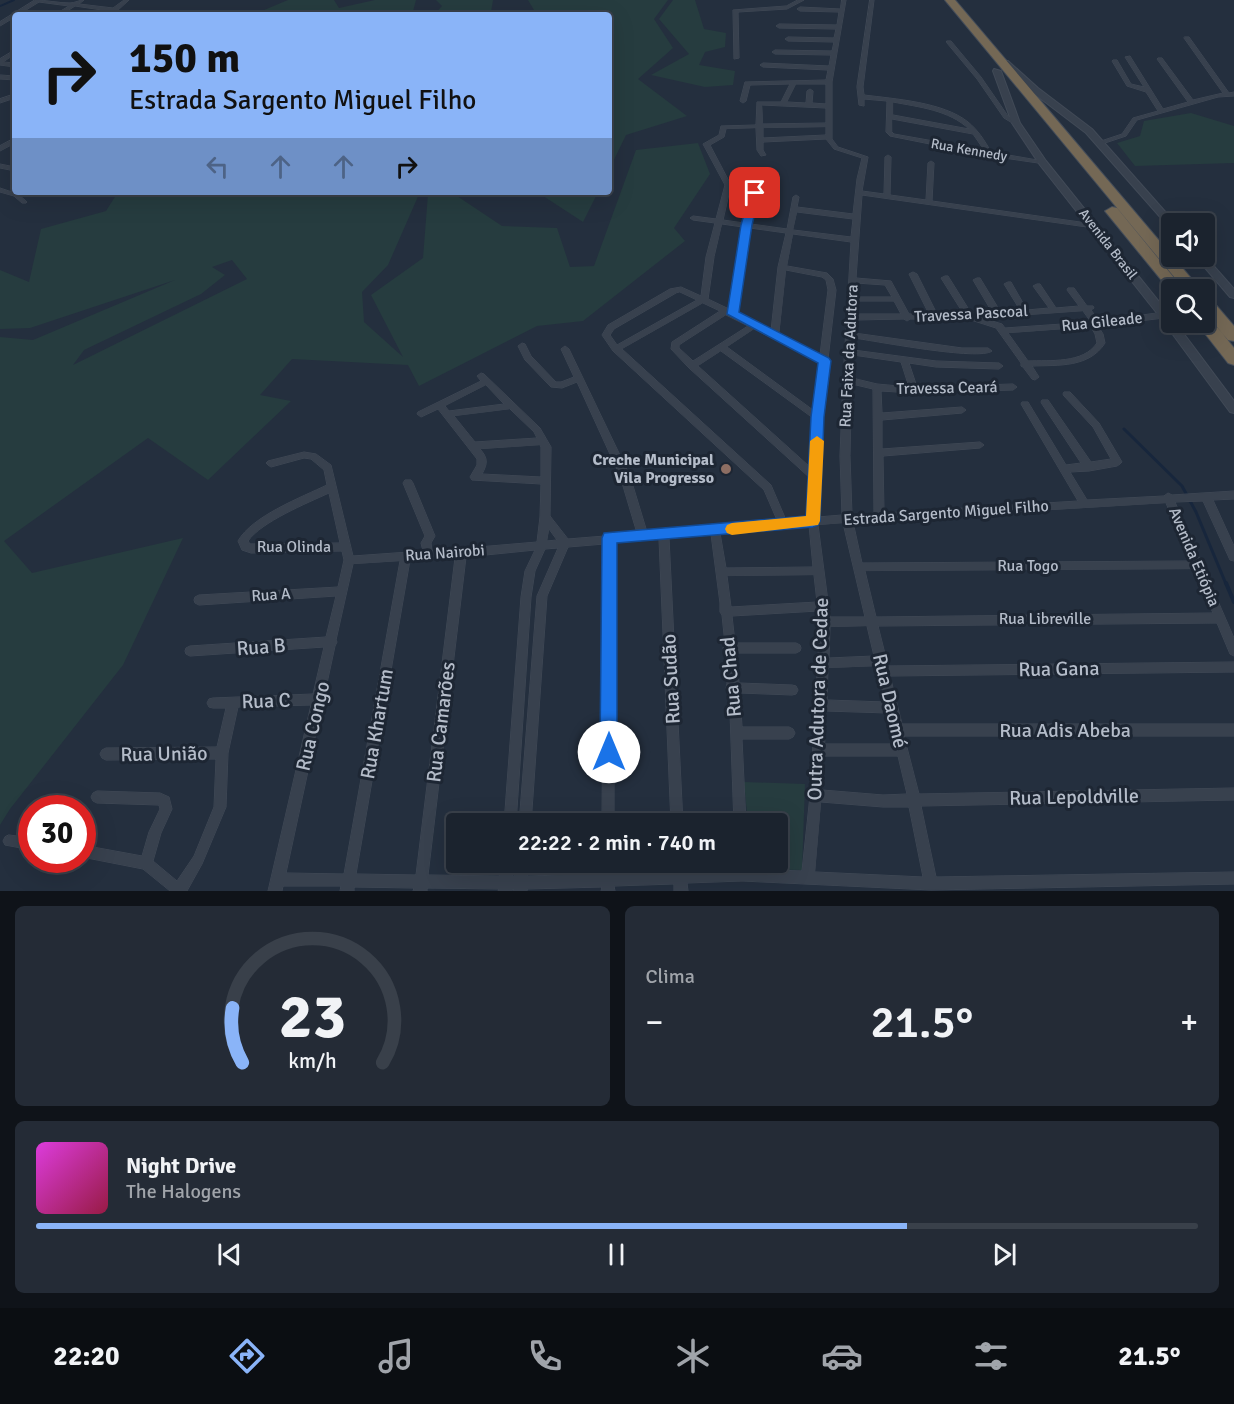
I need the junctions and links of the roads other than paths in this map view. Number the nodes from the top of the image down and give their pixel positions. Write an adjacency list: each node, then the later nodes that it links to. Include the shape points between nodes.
1 (37, 0): 9 (street); 13 (street)
2 (82, 0): 9 (street)
3 (127, 0): 11 (street)
4 (802, 0): 30 (street, via 787,7 735,12)
5 (844, 0): 12 (street)
6 (872, 0): 43 (street, via 860,87)
7 (936, 0): 35 (highway, Avenida Brasil)
8 (950, 0): 28 (highway)
9 (74, 6): 11 (street); 14 (street)
10 (800, 9): 12 (street)
11 (115, 10): 15 (street)
12 (842, 11): 21 (street)
13 (16, 12)
14 (63, 12)
15 (111, 12)
16 (0, 13): 18 (street)
17 (12, 14): 18 (street)
18 (9, 16): 19 (street)
19 (0, 24)
20 (779, 26): 21 (street)
21 (839, 27): 24 (street)
22 (1187, 38): 41 (street)
23 (788, 39): 24 (street)
24 (835, 40): 27 (street)
25 (949, 42): 53 (street, via 1006,117)
26 (775, 52): 27 (street)
27 (834, 53): 34 (street)
28 (998, 56): 59 (street); 86 (highway)
29 (1128, 57): 40 (street)
30 (736, 58)
31 (1160, 59): 46 (street)
32 (1115, 61): 40 (street, via 1129,86)
33 (763, 65): 34 (street)
34 (832, 68): 36 (street)
35 (997, 71): 53 (street, Avenida Brasil); 85 (highway, Avenida Brasil)
36 (830, 82): 38 (street); 50 (street)
37 (770, 83): 38 (street); 42 (street); 45 (street, via 747,83)
38 (794, 83): 47 (street)
39 (810, 91): 48 (street)
40 (1150, 91): 51 (street)
41 (1231, 94): 46 (street)
42 (764, 96): 47 (street); 55 (street, via 759,103)
43 (863, 97): 44 (street); 49 (street)
44 (887, 100): 52 (street); 56 (street, via 951,115)
45 (743, 101)
46 (1192, 103): 51 (street)
47 (783, 104): 48 (street)
48 (808, 105): 50 (street)
49 (862, 105)
50 (830, 106): 54 (street)
51 (1161, 111): 59 (street, via 1135,118 1124,135)
52 (891, 117): 56 (street); 60 (street, Rua Kennedy, via 889,132 896,136)
53 (1016, 123): 64 (street, Avenida Brasil)
54 (829, 125): 55 (street); 57 (street)
55 (759, 127): 58 (street); 76 (street, via 723,127 722,136 706,144 728,185)
56 (974, 132): 60 (street)
57 (829, 137): 58 (street); 66 (street, Rua Faixa da Adutora, via 836,148 865,157)
58 (759, 140): 61 (street)
59 (1100, 143): 73 (street)
60 (990, 154): 64 (street, Rua Kennedy)
61 (763, 155)
62 (888, 157): 69 (street)
63 (931, 163): 71 (street)
64 (1043, 163): 78 (street, Avenida Brasil)
65 (755, 193): 77 (street)
66 (859, 193): 69 (street); 74 (street, Rua Faixa da Adutora)
67 (16, 195): 70 (street)
68 (796, 197): 72 (street)
69 (887, 197): 71 (street)
70 (24, 202)
71 (929, 203): 78 (street)
72 (793, 209): 74 (street); 79 (street)
73 (1161, 213)
74 (857, 217): 80 (street, Rua Faixa da Adutora)
75 (693, 218): 76 (street)
76 (719, 221): 77 (street); 93 (street)
77 (747, 225): 79 (street); 100 (street)
78 (1094, 226): 99 (street, Avenida Brasil)
79 (788, 231): 80 (street); 81 (street)
80 (854, 240): 87 (street, Rua Faixa da Adutora)
81 (782, 267): 104 (street, Rua Faixa da Adutora, via 819,273 829,279); 115 (street)
82 (1210, 267): 92 (street)
83 (913, 274): 106 (street)
84 (945, 278): 105 (street)
85 (1168, 279)
86 (1185, 279)
87 (853, 280): 94 (street, Rua Faixa da Adutora); 95 (street, via 888,283)
88 (977, 280): 101 (street)
89 (1008, 284): 98 (street)
90 (1037, 286): 97 (street)
91 (1071, 290): 96 (street)
92 (1234, 295)
93 (704, 299): 100 (street); 120 (street); 120 (street, via 681,289 668,294 610,327 606,337)
94 (852, 299): 95 (street); 108 (street, Rua Faixa da Adutora)
95 (897, 299): 107 (street)
96 (1088, 308): 97 (street, Travessa Pascoal); 109 (street)
97 (1054, 310): 98 (street, Travessa Pascoal)
98 (1024, 311): 101 (street, Travessa Pascoal)
99 (1161, 311)
100 (729, 312): 110 (street); 127 (street, via 674,347)
101 (996, 313): 105 (street, Travessa Pascoal)
102 (1215, 314): 116 (highway)
103 (1161, 315): 109 (street, Rua Gileade)
104 (830, 316): 108 (street, Travessa Pascoal); 125 (street, Rua Faixa da Adutora)
105 (969, 316): 106 (street, Travessa Pascoal); 111 (street, via 992,322)
106 (935, 317): 107 (street, Travessa Pascoal)
107 (907, 318): 108 (street, Travessa Pascoal)
108 (851, 319): 114 (street, Rua Faixa da Adutora)
109 (1095, 324): 111 (street, Rua Gileade); 126 (street, via 1100,347 1091,354 1078,360)
110 (754, 326): 115 (street); 118 (street)
111 (1003, 331): 126 (street)
112 (1177, 333): 140 (street, Avenida Brasil)
113 (1213, 333): 123 (highway)
114 (850, 335): 121 (street); 122 (street, Rua Faixa da Adutora)
115 (775, 336): 125 (street)
116 (1234, 336)
117 (522, 346): 129 (street, via 554,385)
118 (721, 347): 127 (street); 144 (street)
119 (565, 349): 129 (street)
120 (616, 349): 165 (street, via 768,488)
121 (988, 351)
122 (849, 352): 124 (street); 131 (street, Rua Faixa da Adutora)
123 (1234, 359)
124 (904, 360): 128 (street); 134 (street)
125 (825, 361): 144 (street, Rua Faixa da Adutora)
126 (1024, 364): 130 (street)
127 (692, 366): 153 (street)
128 (999, 366)
129 (579, 378): 168 (street, via 625,476)
130 (1035, 378)
131 (847, 380): 132 (street, Travessa Ceará); 163 (street, Rua Faixa da Adutora)
132 (877, 387): 134 (street, Travessa Ceará); 145 (street)
133 (1013, 387): 134 (street, Travessa Ceará)
134 (914, 390)
135 (1067, 394): 151 (street, via 1096,425 1117,459 1114,464)
136 (1045, 402): 151 (street)
137 (1025, 404): 152 (street)
138 (440, 405): 139 (street, via 483,379); 142 (street); 143 (street)
139 (512, 406): 143 (street); 146 (street)
140 (1234, 409)
141 (962, 411): 145 (street)
142 (421, 414)
143 (448, 414): 147 (street)
144 (817, 417): 153 (street, Rua Faixa da Adutora)
145 (878, 417): 149 (street)
146 (544, 441): 147 (street); 154 (street)
147 (472, 446): 154 (street, via 483,462 475,477)
148 (980, 446): 149 (street)
149 (878, 453): 162 (street)
150 (271, 463): 156 (street, via 313,456 328,468)
151 (1089, 467): 152 (street)
152 (1064, 469): 160 (street)
153 (816, 478): 164 (street, Rua Faixa da Adutora)
154 (546, 481): 161 (street)
155 (408, 483): 174 (street, via 430,536 426,543)
156 (332, 487): 172 (street); 172 (street, Rua Olinda, via 263,523 246,534 243,541 251,549)
157 (1234, 495): 158 (street)
158 (1206, 496): 159 (street, Estrada Sargento Miguel Filho); 176 (street)
159 (1168, 497): 160 (street, Estrada Sargento Miguel Filho); 178 (street, Avenida Etiópia)
160 (1084, 503): 162 (street, Estrada Sargento Miguel Filho)
161 (545, 517): 170 (street); 171 (street)
162 (879, 517): 163 (street, Estrada Sargento Miguel Filho)
163 (847, 519): 164 (street, Estrada Sargento Miguel Filho); 179 (street, Rua Daomé)
164 (813, 521): 165 (street, Estrada Sargento Miguel Filho); 180 (street, Outra Adutora de Cedae)
165 (783, 524): 166 (street, Estrada Sargento Miguel Filho)
166 (715, 531): 167 (street, Estrada Sargento Miguel Filho); 181 (street, Rua Chad)
167 (664, 534): 168 (street, Estrada Sargento Miguel Filho); 219 (street, Rua Sudão)
168 (643, 536): 169 (street, Estrada Sargento Miguel Filho)
169 (609, 538): 170 (street, Estrada Sargento Miguel Filho); 218 (street)
170 (565, 543): 171 (street, Estrada Sargento Miguel Filho); 217 (street, via 542,596)
171 (542, 545): 173 (street, Rua Nairobi); 216 (street, via 530,571 526,597)
172 (345, 547): 177 (street)
173 (461, 553): 174 (street, Rua Nairobi); 236 (street, Rua Camarões)
174 (428, 554): 175 (street, Rua Nairobi)
175 (406, 557): 177 (street, Rua Nairobi); 233 (street, Rua Khartum)
176 (1234, 557)
177 (349, 560): 182 (street, Rua Congo)
178 (1198, 564): 179 (street, Rua Togo); 186 (street, Avenida Etiópia)
179 (859, 567): 187 (street, Rua Daomé)
180 (820, 571): 181 (street); 184 (street, Outra Adutora de Cedae)
181 (722, 572): 185 (street, Rua Chad)
182 (342, 591): 183 (street, Rua A); 189 (street, Rua Congo)
183 (199, 600)
184 (824, 606): 185 (street); 188 (street, Outra Adutora de Cedae)
185 (725, 612): 190 (street, Rua Chad)
186 (1220, 618): 187 (street, Rua Libreville); 193 (street, Avenida Etiópia)
187 (870, 620): 188 (street, Rua Libreville); 195 (street, Rua Daomé)
188 (825, 622): 194 (street, Outra Adutora de Cedae)
189 (332, 642): 192 (street, Rua B); 199 (street, Rua Congo)
190 (728, 648): 191 (street); 197 (street, Rua Chad)
191 (796, 648)
192 (190, 651)
193 (1234, 651)
194 (823, 663): 195 (street, Rua Gana); 202 (street, Outra Adutora de Cedae)
195 (882, 666): 196 (street, Rua Gana); 203 (street, Rua Daomé)
196 (1234, 668)
197 (732, 688): 198 (street); 206 (street, Rua Chad)
198 (792, 690)
199 (319, 699): 200 (street, Rua C); 232 (street, Rua Congo)
200 (233, 702): 201 (street, Rua C); 210 (street)
201 (213, 703)
202 (820, 705): 203 (street); 208 (street, Outra Adutora de Cedae)
203 (891, 708): 204 (street, Rua Daomé)
204 (896, 730): 205 (street, Rua Adis Abeba); 209 (street, Rua Daomé)
205 (1234, 730)
206 (736, 733): 207 (street); 220 (street, Rua Chad)
207 (789, 733)
208 (818, 750): 209 (street); 213 (street, Outra Adutora de Cedae)
209 (901, 750): 215 (street, Rua Daomé)
210 (222, 753): 211 (street, Rua União); 239 (street, via 220,807 198,860)
211 (106, 754)
212 (1234, 794): 215 (street, Rua Lepoldville)
213 (816, 796): 215 (street, Rua Lepoldville); 229 (street, Outra Adutora de Cedae)
214 (97, 797): 224 (street, via 165,801 166,809)
215 (914, 800): 231 (street, Rua Daomé)
216 (511, 813)
217 (526, 813)
218 (608, 813)
219 (677, 813)
220 (740, 813)
221 (9, 841): 222 (street)
222 (18, 842)
223 (96, 854): 224 (street)
224 (146, 863): 239 (street)
225 (680, 873): 228 (street)
226 (711, 873): 228 (street)
227 (771, 873): 229 (street)
228 (680, 877): 234 (street); 240 (street)
229 (808, 878): 235 (street)
230 (1234, 878): 231 (street)
231 (931, 884): 235 (street)
232 (276, 885): 233 (street)
233 (348, 885): 236 (street)
234 (608, 885): 238 (street)
235 (838, 886)
236 (421, 887): 237 (street)
237 (505, 887): 238 (street)
238 (521, 887)
239 (180, 890)
240 (681, 891)

